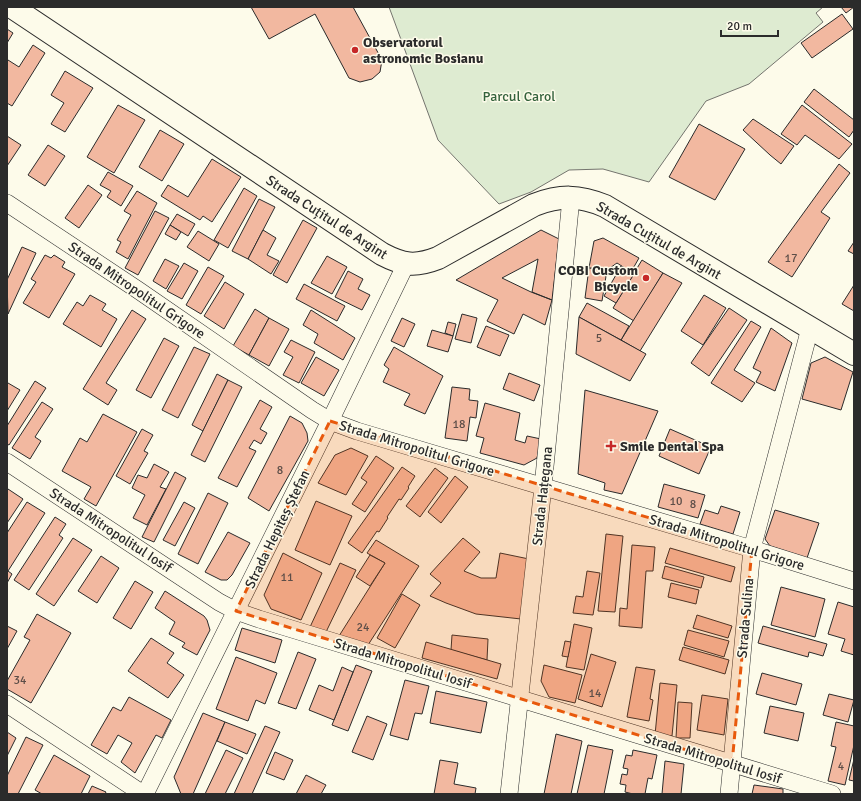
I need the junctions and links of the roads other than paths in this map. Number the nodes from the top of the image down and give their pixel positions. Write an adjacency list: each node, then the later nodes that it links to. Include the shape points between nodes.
1 (12, 7): 4 (street, Strada Cuțitul de Argint, via 382,254)
2 (571, 198): 4 (street, Strada Cuțitul de Argint, via 546,200 438,258 423,263); 5 (street, Strada Cuțitul de Argint, via 605,206); 10 (street, Strada Hațegana)
3 (7, 203): 8 (street, Strada Mitropolitul Grigore)
4 (406, 264): 8 (street, Strada Hepiteș Ștefan)
5 (810, 328): 6 (street, Strada Cuțitul de Argint); 7 (street, Strada Cuțitul de Argint); 11 (street, Strada Sulina)
6 (854, 345)
7 (854, 354)
8 (330, 421): 10 (street, Strada Mitropolitul Grigore); 13 (street, Strada Hepiteș Ștefan)
9 (7, 462): 13 (street, Strada Mitropolitul Iosif)
10 (543, 486): 11 (street, Strada Mitropolitul Grigore); 14 (street, Strada Hațegana)
11 (752, 549): 12 (street, Strada Mitropolitul Grigore); 16 (street, Strada Sulina)
12 (854, 581)
13 (236, 611): 14 (street, Strada Mitropolitul Iosif); 17 (street, Strada Hepiteș Ștefan)
14 (520, 698): 16 (street, Strada Mitropolitul Iosif); 18 (street, Strada Hațegana)
15 (7, 704): 17 (street)
16 (732, 764): 19 (street, Strada Sulina); 20 (street, Strada Mitropolitul Iosif)
17 (144, 794)
18 (509, 794)
19 (729, 794)
20 (832, 794)

